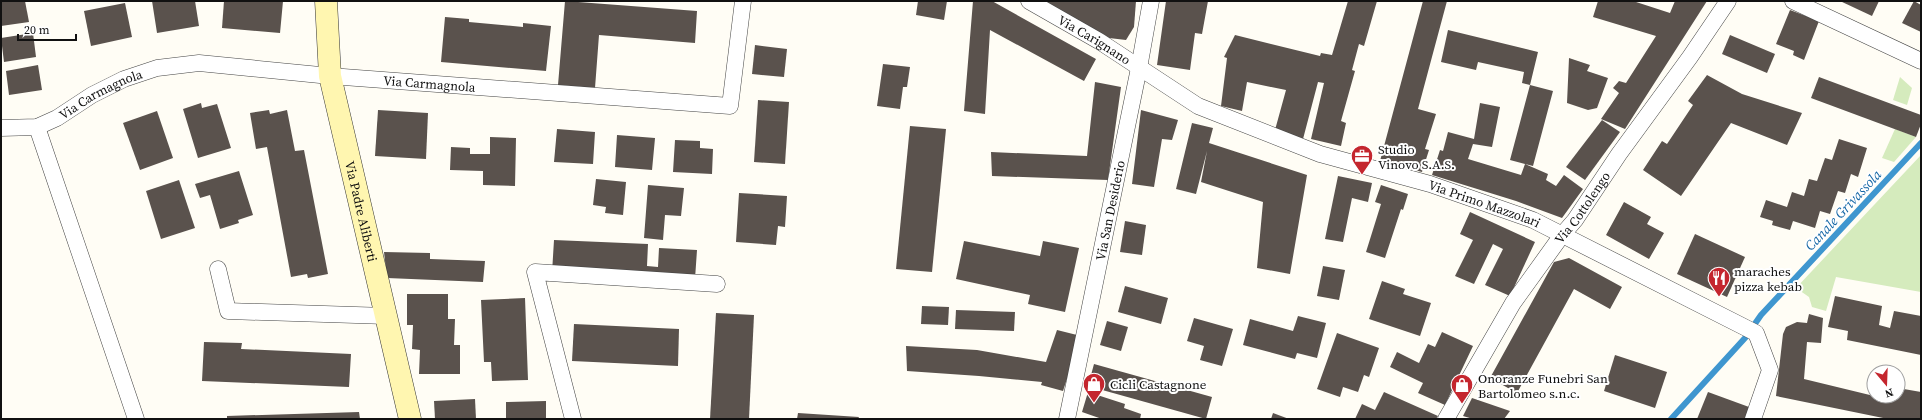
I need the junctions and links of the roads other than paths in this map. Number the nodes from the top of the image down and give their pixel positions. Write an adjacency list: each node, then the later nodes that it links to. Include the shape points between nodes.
1 (326, 1): 9 (street, Via Padre Aliberti)
2 (743, 1): 9 (street, Via Carmagnola, via 730,106)
3 (1029, 1): 8 (street, Via Carignano, via 1099,41)
4 (1151, 1): 8 (street, Via San Desiderio)
5 (1728, 1): 12 (street, Via Cottolengo)
6 (1793, 1): 7 (street)
7 (1921, 61)
8 (1139, 68): 12 (street, Via Primo Mazzolari, via 1205,109 1320,154 1430,184 1533,220); 19 (street, Via San Desiderio)
9 (330, 76): 10 (street, Via Carmagnola, via 198,63 157,68 124,79); 15 (street, Via Padre Aliberti)
10 (37, 127): 11 (street); 16 (street)
11 (1, 128)
12 (1562, 235): 20 (street, Via Cottolengo, via 1513,303); 21 (street, Via Primo Mazzolari, via 1752,331 1770,370)
13 (218, 269): 15 (street, via 228,311)
14 (717, 284): 18 (street, via 536,272)
15 (387, 316): 17 (street, Via Padre Aliberti)
16 (136, 419)
17 (410, 419)
18 (572, 419)
19 (1067, 419)
20 (1446, 419)
21 (1753, 419)

